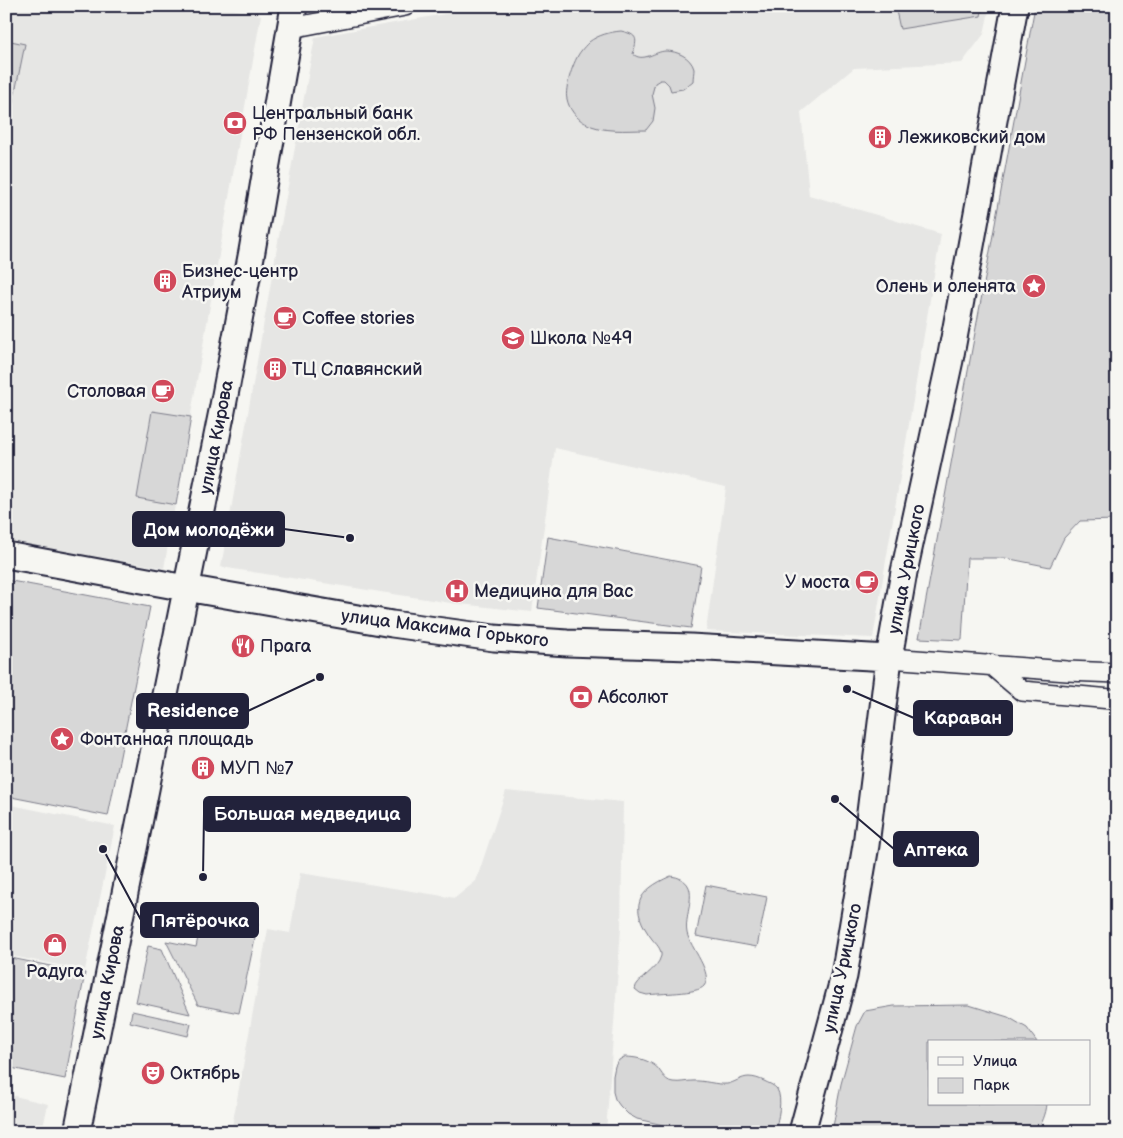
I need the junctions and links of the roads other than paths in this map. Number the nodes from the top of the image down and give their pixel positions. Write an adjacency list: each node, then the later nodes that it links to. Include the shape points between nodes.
1 (404, 6): 3 (street)
2 (1015, 6): 6 (main road, улица Урицкого, via 950,360 904,572)
3 (293, 17): 5 (main road, улица Кирова, via 234,347)
4 (6, 555): 5 (main road, улица Максима Горького)
5 (186, 588): 6 (main road, улица Максима Горького, via 392,624 494,638); 10 (main road, улица Кирова)
6 (890, 658): 7 (street); 11 (main road, улица Урицкого, via 866,846 844,976)
7 (990, 664): 8 (street); 9 (street, via 1022,691)
8 (1117, 673)
9 (1117, 702)
10 (77, 1132)
11 (802, 1132)

